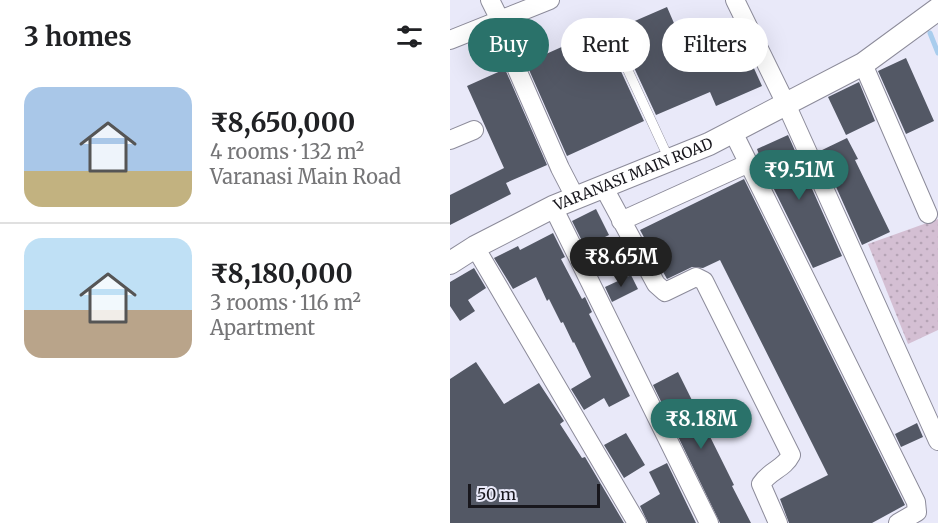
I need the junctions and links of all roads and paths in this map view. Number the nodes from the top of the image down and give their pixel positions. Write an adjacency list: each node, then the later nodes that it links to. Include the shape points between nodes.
1 (490, 0): 5 (street)
2 (550, 0): 6 (street)
3 (735, 0): 12 (street)
4 (938, 9): 9 (street, VARANASI MAIN ROAD)
5 (499, 18)
6 (505, 18)
7 (468, 33): 8 (street)
8 (450, 40)
9 (863, 64): 12 (street, VARANASI MAIN ROAD); 21 (street)
10 (518, 72): 19 (street)
11 (629, 72): 16 (lane)
12 (786, 104): 14 (street, VARANASI MAIN ROAD); 25 (street)
13 (474, 130): 15 (street)
14 (733, 132): 16 (street, VARANASI MAIN ROAD); 17 (street)
15 (450, 140)
16 (670, 161): 18 (street, VARANASI MAIN ROAD)
17 (749, 163): 22 (street); 29 (street, via 916,502 917,512)
18 (603, 186): 19 (street, VARANASI MAIN ROAD); 22 (street)
19 (575, 198): 20 (street, VARANASI MAIN ROAD)
20 (553, 207): 23 (street, VARANASI MAIN ROAD); 27 (street)
21 (928, 214)
22 (621, 221): 28 (street, via 656,284 665,292 696,278 704,280 791,455 761,484)
23 (475, 247): 24 (street, VARANASI MAIN ROAD); 26 (street)
24 (450, 262)
25 (938, 441)
26 (637, 523)
27 (709, 523)
28 (778, 523)
29 (898, 523)

